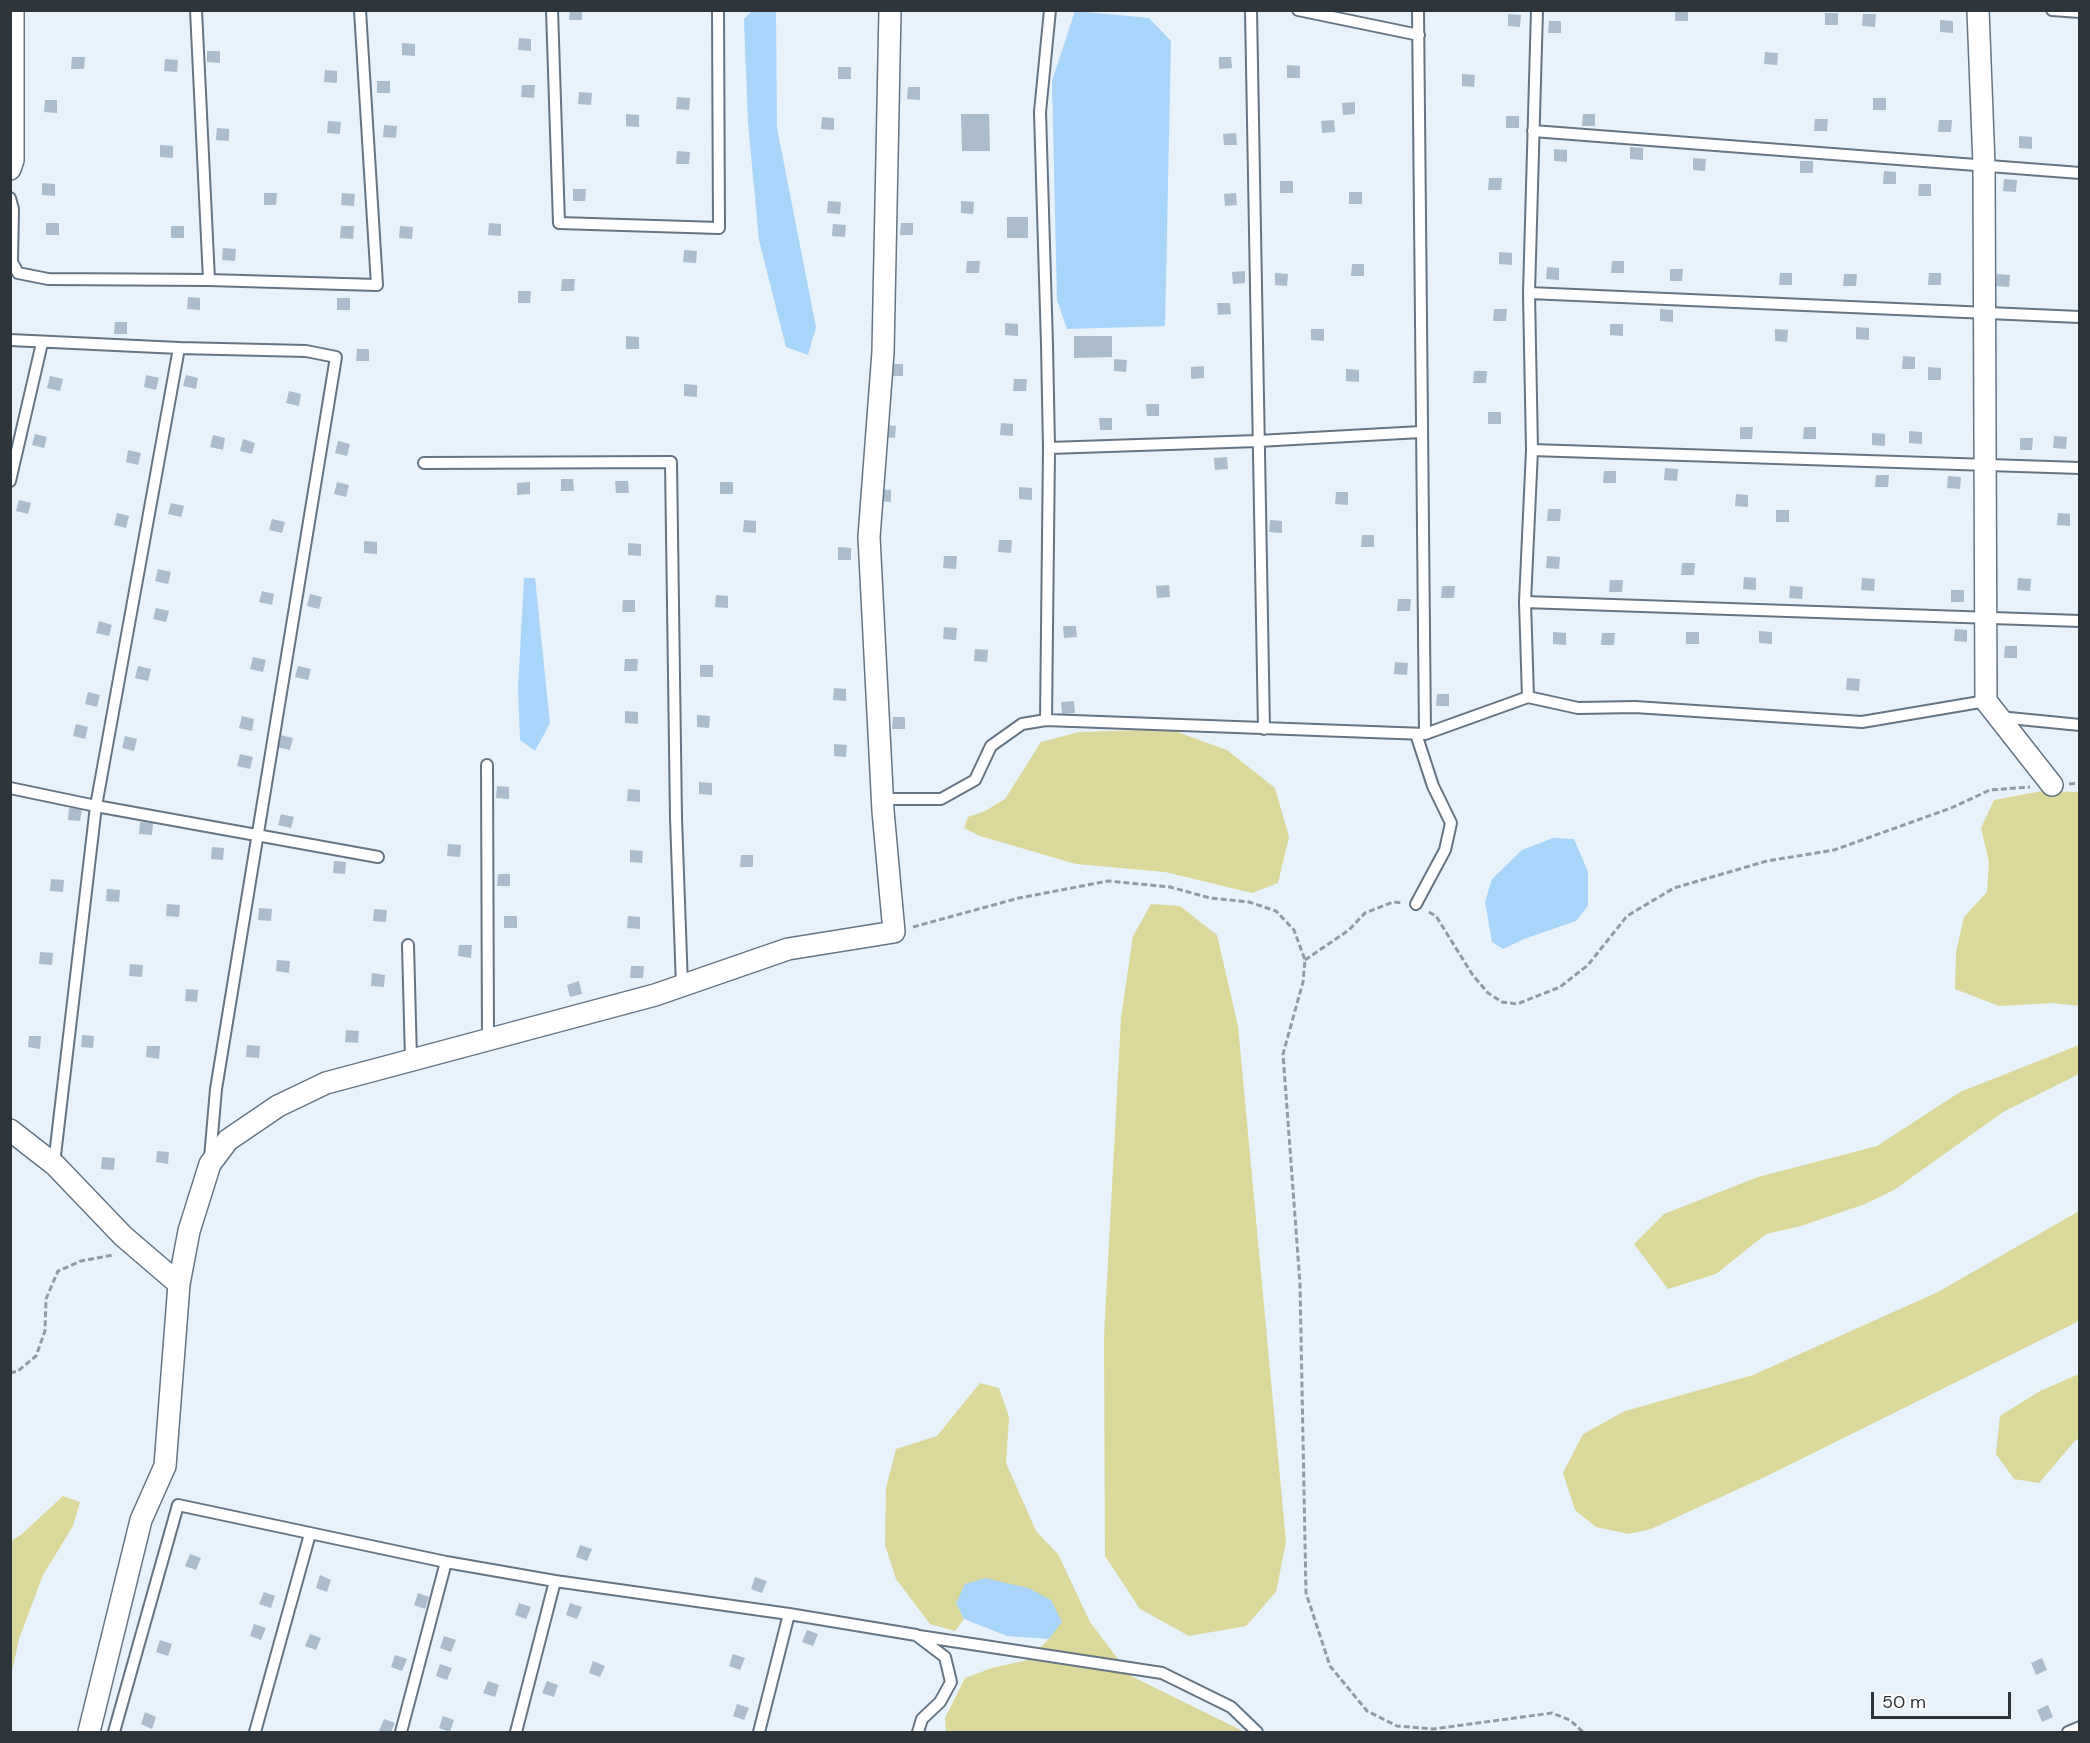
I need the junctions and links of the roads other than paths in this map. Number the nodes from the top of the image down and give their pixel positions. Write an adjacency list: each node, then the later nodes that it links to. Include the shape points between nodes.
1 (196, 10): 21 (lane)
2 (360, 10): 21 (lane, via 377,285)
3 (552, 10): 4 (lane, via 559,223 719,228)
4 (718, 10)
5 (890, 10): 48 (street, via 883,352 868,537)
6 (1050, 10): 30 (lane, via 1040,111)
7 (1251, 10): 29 (lane)
8 (1298, 10): 15 (lane)
9 (1418, 10): 15 (lane)
10 (1537, 10): 16 (lane)
11 (1978, 10): 17 (street)
12 (2052, 10): 13 (lane)
13 (2079, 12)
14 (12, 22): 18 (street)
15 (1419, 35): 28 (lane)
16 (1533, 131): 17 (lane); 22 (lane)
17 (1983, 165): 19 (lane); 23 (street)
18 (10, 169)
19 (2079, 173)
20 (10, 198): 21 (lane, via 12,262 18,273 48,279)
21 (209, 280)
22 (1529, 293): 23 (lane); 31 (lane)
23 (1985, 312): 24 (lane); 33 (street)
24 (2079, 317)
25 (10, 340): 26 (lane)
26 (42, 343): 27 (lane); 35 (lane)
27 (179, 348): 49 (lane); 50 (lane, via 306,351 336,357)
28 (1421, 432): 29 (lane); 44 (lane)
29 (1258, 441): 30 (lane); 43 (lane)
30 (1049, 448): 41 (lane)
31 (1532, 450): 33 (lane); 36 (lane)
32 (424, 463): 54 (lane, via 671,462)
33 (1984, 466): 34 (lane); 37 (street)
34 (2079, 468)
35 (10, 481)
36 (1525, 602): 37 (lane); 39 (lane)
37 (1984, 618): 38 (lane); 40 (street)
38 (2079, 621)
39 (1528, 697): 40 (lane, via 1578,708 1635,707 1862,722); 44 (lane)
40 (1992, 709): 42 (lane); 46 (street)
41 (1046, 720): 43 (lane); 48 (lane, via 1022,724 991,746 975,780 941,799)
42 (2079, 724)
43 (1264, 729): 44 (lane)
44 (1420, 734): 52 (lane, via 1432,786 1451,823 1445,850)
45 (487, 765): 55 (lane)
46 (2052, 785)
47 (10, 788): 49 (lane)
48 (883, 799): 54 (street, via 894,933 788,949)
49 (96, 806): 50 (lane); 58 (lane)
50 (257, 835): 51 (lane); 59 (lane, via 216,1089)
51 (378, 857)
52 (1416, 904)
53 (408, 945): 56 (lane)
54 (682, 986): 55 (street)
55 (488, 1040): 56 (street)
56 (411, 1060): 59 (street, via 326,1083 278,1106 228,1140)
57 (10, 1130): 58 (street)
58 (54, 1164): 60 (street, via 123,1236)
59 (210, 1164): 60 (street, via 189,1231)
60 (179, 1284): 67 (street, via 165,1466 141,1520)
61 (310, 1534): 62 (lane); 68 (lane, via 178,1505); 69 (lane)
62 (446, 1562): 63 (lane); 70 (lane)
63 (555, 1581): 64 (lane); 71 (lane)
64 (789, 1614): 65 (lane); 72 (lane)
65 (916, 1635): 73 (lane, via 945,1657 951,1682 940,1702 922,1719); 74 (lane, via 1162,1673 1231,1707)
66 (2079, 1727): 75 (lane)
67 (89, 1732)
68 (114, 1732)
69 (255, 1732)
70 (401, 1732)
71 (516, 1732)
72 (759, 1732)
73 (918, 1732)
74 (1257, 1732)
75 (2068, 1732)

